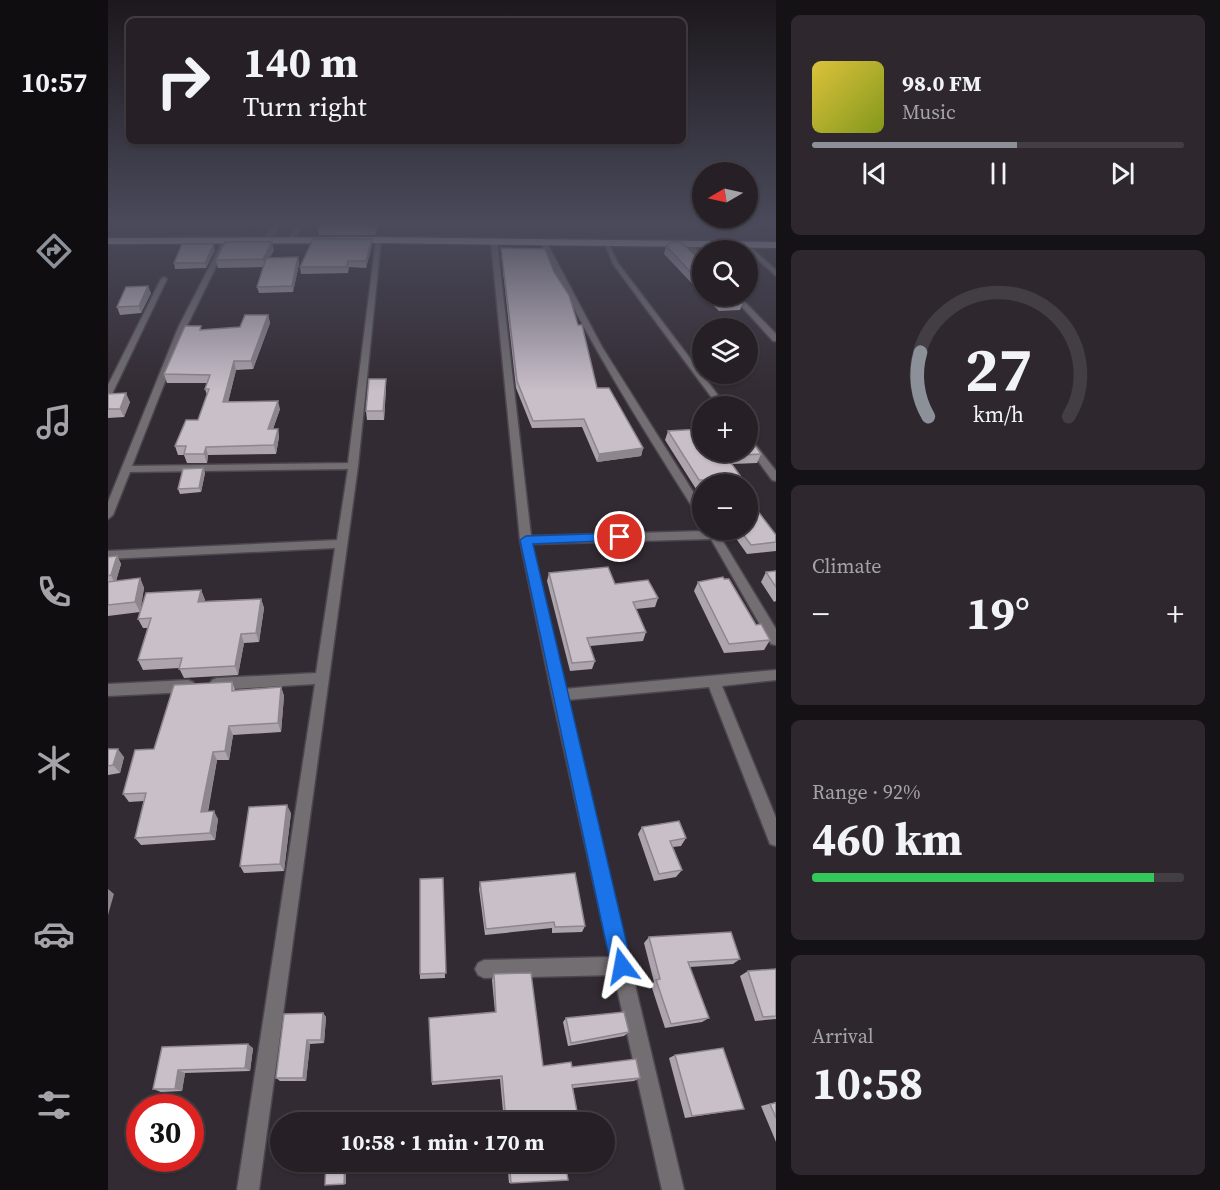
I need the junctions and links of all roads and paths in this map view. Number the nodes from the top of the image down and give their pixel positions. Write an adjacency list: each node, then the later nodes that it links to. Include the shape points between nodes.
1 (163, 281): 9 (street)
2 (206, 281): 13 (street, via 182,328)
3 (373, 281): 12 (street)
4 (498, 281): 18 (street)
5 (561, 281): 15 (street)
6 (628, 281): 10 (street)
7 (745, 306): 8 (street)
8 (776, 339)
9 (108, 394)
10 (715, 396)
11 (758, 454): 14 (street)
12 (353, 465): 13 (street); 20 (street)
13 (127, 469): 16 (street)
14 (776, 478)
15 (692, 498)
16 (108, 515)
17 (692, 533): 18 (street)
18 (526, 540): 27 (street)
19 (718, 540): 22 (street)
20 (341, 544): 21 (street); 24 (street)
21 (108, 555)
22 (776, 640)
23 (776, 675): 25 (street)
24 (322, 678): 26 (street); 31 (street)
25 (713, 681): 27 (street); 28 (street)
26 (108, 690)
27 (559, 695): 29 (street)
28 (776, 838)
29 (622, 966): 30 (street); 32 (street)
30 (484, 969)
31 (249, 1190)
32 (674, 1190)

